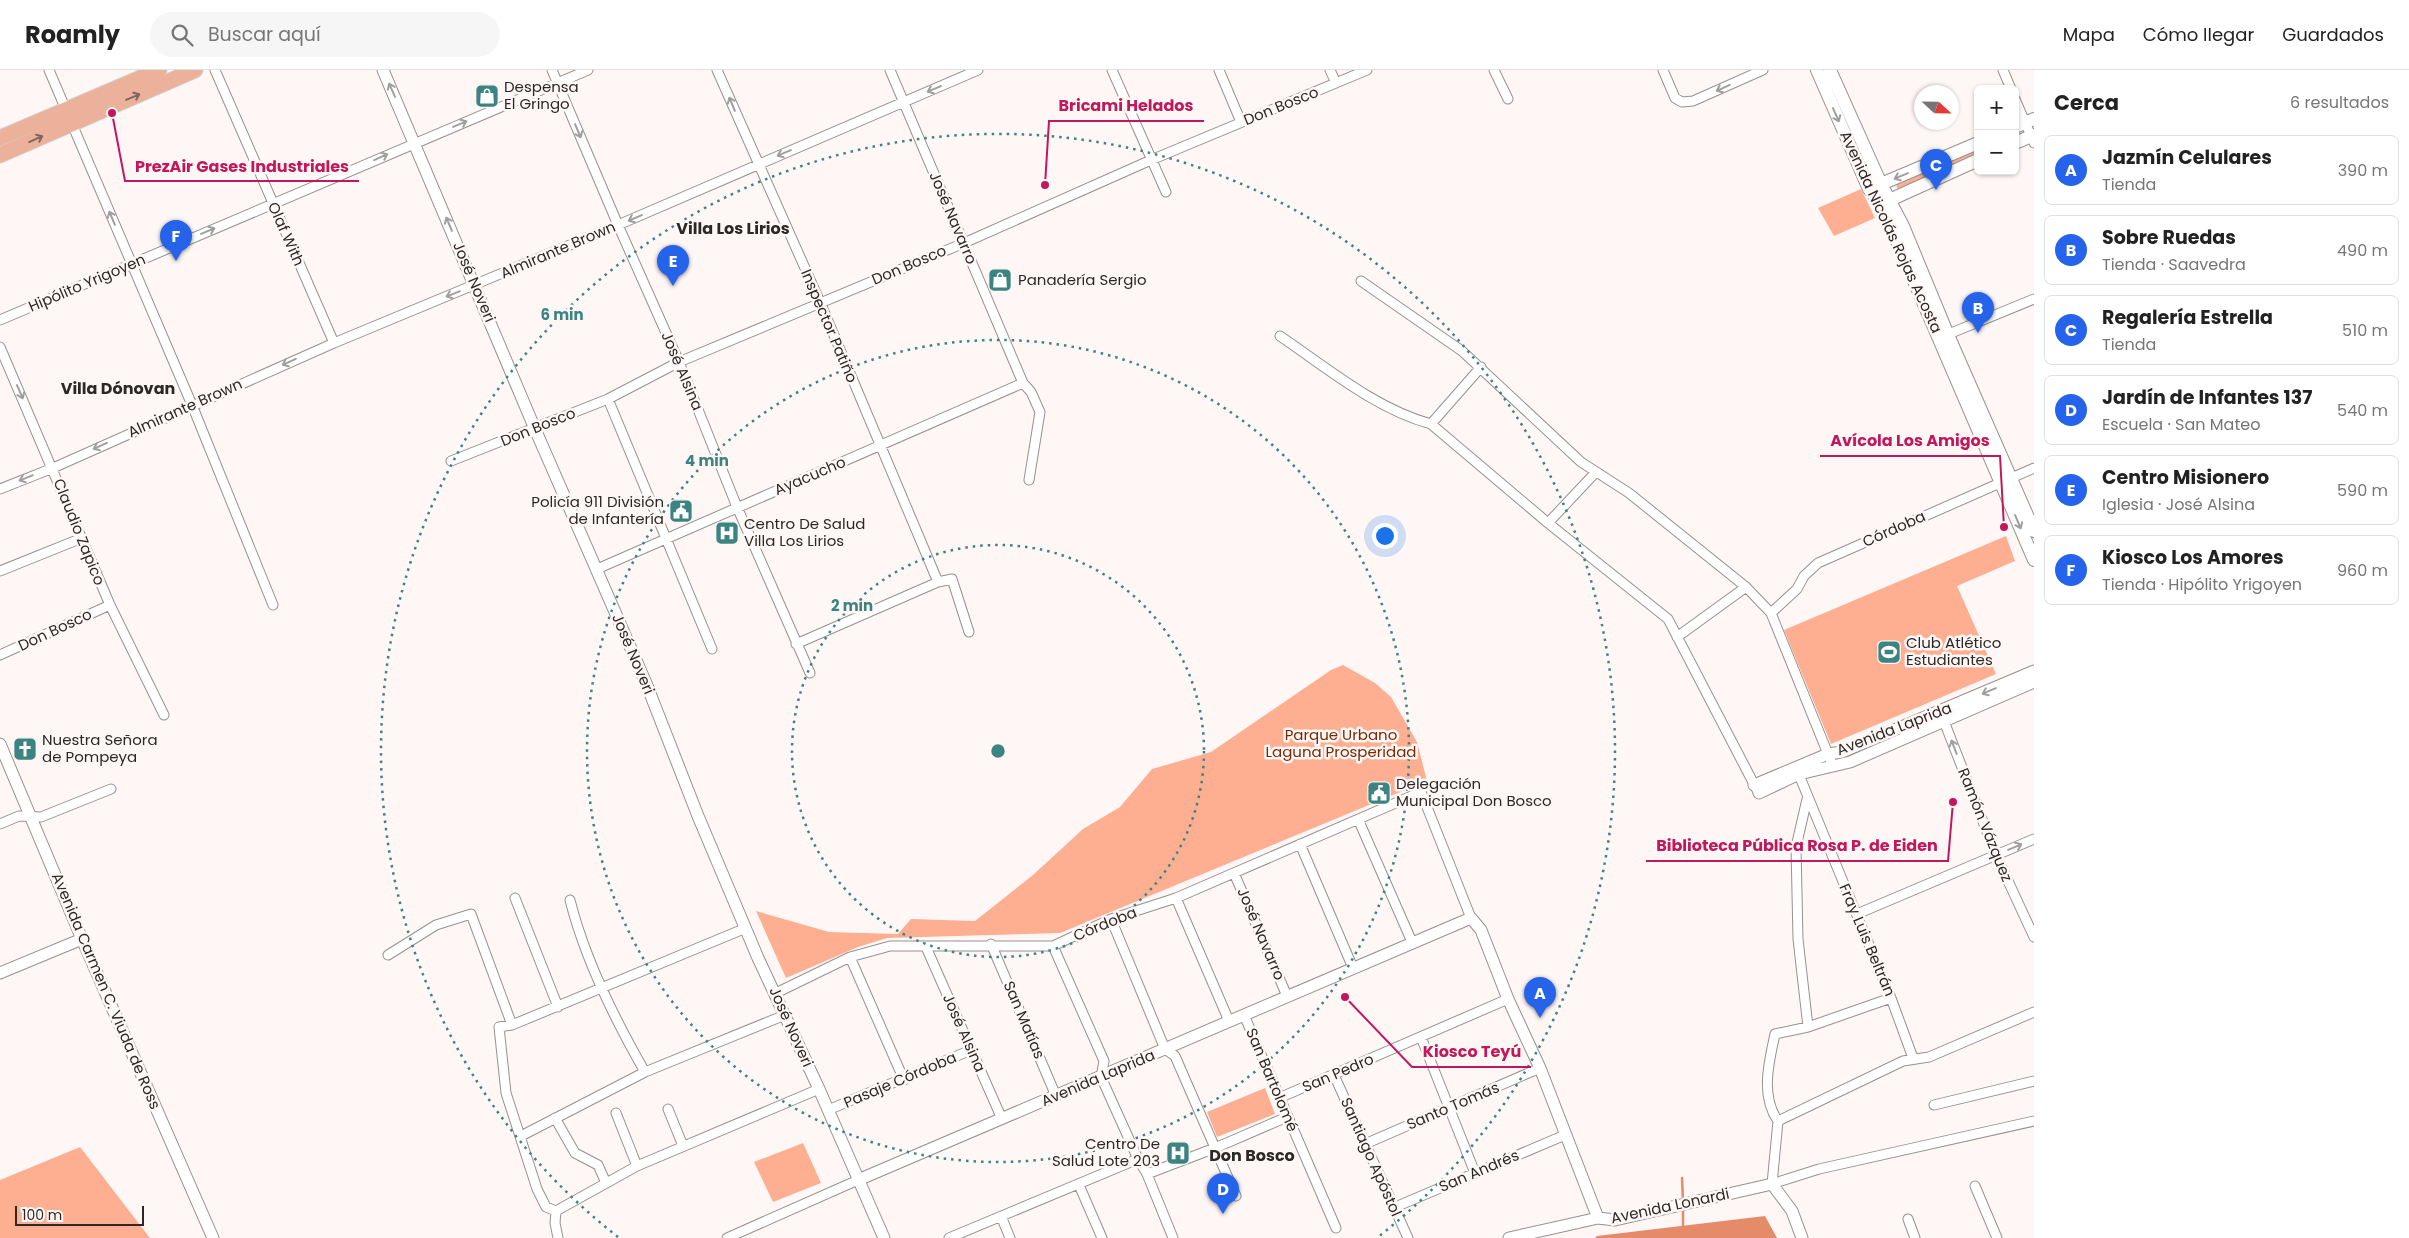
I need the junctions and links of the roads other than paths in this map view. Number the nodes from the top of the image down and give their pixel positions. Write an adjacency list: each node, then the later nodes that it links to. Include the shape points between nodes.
1 (49, 70): 27 (street)
2 (158, 70): 27 (main road)
3 (196, 70): 27 (main road, one-way to 3)
4 (215, 70): 42 (street, Olaf With)
5 (383, 70): 32 (street, José Noveri, one-way to 5)
6 (552, 70): 21 (street, José Alsina)
7 (588, 70): 21 (street, Hipólito Yrigoyen)
8 (717, 70): 38 (street, Inspector Patiño, one-way to 8)
9 (890, 70): 25 (street, José Navarro)
10 (978, 70): 25 (street, Almirante Brown, one-way to 25)
11 (1112, 70): 36 (street)
12 (1219, 70): 28 (street)
13 (1330, 70): 22 (street)
14 (1367, 70): 22 (street, Don Bosco)
15 (1494, 70): 24 (street)
16 (1663, 70): 17 (street, one-way to 16, via 1693,101 1682,102 1675,98)
17 (1763, 70)
18 (1817, 70): 39 (main road, Avenida Nicolás Rojas Acosta, one-way to 39)
19 (1830, 70): 39 (main road, Avenida Nicolás Rojas Acosta)
20 (2003, 70): 23 (street)
21 (558, 83): 32 (street, Hipólito Yrigoyen, one-way to 21); 43 (street, José Alsina, one-way to 43)
22 (1336, 83): 28 (street, Don Bosco)
23 (2009, 85)
24 (1508, 99)
25 (904, 102): 38 (street, Almirante Brown, one-way to 38); 44 (street, José Navarro)
26 (2019, 108): 29 (street)
27 (69, 117): 30 (main road); 35 (main road, one-way to 27); 45 (street, one-way to 27)
28 (1241, 122): 36 (street, Don Bosco)
29 (2025, 123): 31 (street)
30 (0, 138)
31 (2033, 138): 33 (main road)
32 (415, 142): 42 (street, Hipólito Yrigoyen, one-way to 32); 47 (street, José Noveri, one-way to 32)
33 (2019, 142)
34 (1974, 145): 39 (main road, one-way to 39)
35 (0, 155)
36 (1151, 160): 40 (street); 44 (street, Don Bosco)
37 (1974, 162): 41 (main road)
38 (758, 164): 43 (street, Almirante Brown, one-way to 43); 49 (street, Inspector Patiño)
39 (1875, 187): 41 (main road, Avenida Nicolás Rojas Acosta)
40 (1166, 192)
41 (1886, 202): 52 (main road, Avenida Nicolás Rojas Acosta)
42 (272, 205): 45 (street, Hipólito Yrigoyen, one-way to 42); 53 (street, Olaf With)
43 (618, 225): 47 (street, Almirante Brown); 55 (street, José Alsina)
44 (964, 242): 49 (street, Don Bosco); 57 (street, José Navarro)
45 (131, 263): 50 (street, Hipólito Yrigoyen); 59 (street)
46 (1361, 281): 56 (street)
47 (475, 284): 53 (street, Almirante Brown, one-way to 53); 61 (street, José Noveri)
48 (2034, 299): 52 (street)
49 (820, 302): 55 (street, Don Bosco); 62 (street, Inspector Patiño)
50 (0, 320)
51 (1280, 336): 60 (street, via 1375,400 1410,418)
52 (1944, 336): 68 (main road, Avenida Nicolás Rojas Acosta)
53 (334, 343): 59 (street, Almirante Brown, one-way to 59)
54 (0, 347): 64 (street, Claudio Zapico, one-way to 64)
55 (679, 362): 58 (street, Don Bosco); 70 (street, José Alsina)
56 (1480, 367): 60 (street); 66 (street, via 1581,462)
57 (1023, 383): 62 (street, Ayacucho); 67 (street, José Navarro, via 1040,412)
58 (608, 399): 61 (street, Don Bosco); 73 (street)
59 (192, 405): 64 (street, Almirante Brown, one-way to 64); 81 (street)
60 (1431, 424): 71 (street)
61 (535, 429): 63 (street, Don Bosco); 76 (street, José Noveri)
62 (880, 446): 70 (street, Ayacucho); 78 (street, Inspector Patiño)
63 (451, 461)
64 (53, 468): 69 (street, Almirante Brown, one-way to 69); 74 (street, Claudio Zapico)
65 (2034, 468): 68 (street, Córdoba)
66 (1596, 472): 71 (street); 79 (street, via 1629,493)
67 (1029, 480)
68 (2006, 480): 72 (main road, Avenida Nicolás Rojas Acosta); 75 (main road, Avenida Nicolás Rojas Acosta, one-way to 75); 82 (street, Córdoba, via 1818,563)
69 (0, 489)
70 (737, 507): 73 (street, Ayacucho); 85 (street, José Alsina)
71 (1548, 523): 84 (street, via 1668,619)
72 (2034, 531)
73 (667, 537): 76 (street, Ayacucho); 86 (street)
74 (82, 538): 77 (street); 80 (street, Claudio Zapico)
75 (2034, 560)
76 (597, 569): 112 (street, José Noveri)
77 (0, 571)
78 (938, 582): 83 (street, via 952,579); 85 (street)
79 (1746, 586): 82 (street); 84 (street)
80 (110, 605): 87 (street, Don Bosco); 91 (street, Claudio Zapico)
81 (273, 605)
82 (1771, 612): 94 (street)
83 (969, 632)
84 (1677, 636): 97 (street)
85 (796, 644): 89 (street, José Alsina)
86 (712, 649)
87 (0, 655)
88 (2034, 671): 92 (street, Avenida Laprida, one-way to 92)
89 (810, 673)
90 (2034, 682): 92 (street, Avenida Laprida)
91 (164, 715)
92 (1942, 717): 94 (street, Avenida Laprida, via 1850,762); 104 (street, Ramón Vázquez, one-way to 92)
93 (0, 744): 99 (street, Avenida Carmen C. Viuda de Ross)
94 (1830, 759): 95 (street, Avenida Laprida)
95 (1797, 771): 97 (street, Avenida Laprida); 98 (street, Fray Luis Beltrán)
96 (111, 789): 99 (street, via 41,817)
97 (1756, 789)
98 (1807, 799): 109 (street, Fray Luis Beltrán); 134 (street, via 1796,847 1798,939)
99 (32, 817): 101 (street, via 19,816); 114 (street, Avenida Carmen C. Viuda de Ross)
100 (1358, 818): 103 (street, Córdoba); 110 (street, Córdoba, via 1421,792); 115 (street)
101 (0, 824)
102 (2034, 839): 104 (street, one-way to 102)
103 (1300, 844): 105 (street, Córdoba); 121 (street)
104 (1996, 855): 109 (street); 113 (street, Ramón Vázquez)
105 (1234, 873): 107 (street, Córdoba); 125 (street, José Navarro)
106 (515, 898): 128 (street)
107 (1176, 898): 111 (street, Córdoba); 132 (street, San Bartolomé)
108 (570, 900): 123 (street, via 576,924)
109 (1857, 914): 126 (street, Fray Luis Beltrán)
110 (1470, 918): 115 (street, Avenida Laprida); 127 (street, via 1481,930)
111 (1111, 919): 117 (street, Córdoba); 136 (street)
112 (746, 928): 123 (street); 124 (street, José Noveri)
113 (2034, 937)
114 (82, 939): 122 (street); 179 (street, Avenida Carmen C. Viuda de Ross)
115 (1412, 942): 121 (street, Avenida Laprida)
116 (991, 944): 117 (street, Córdoba); 118 (street, Córdoba); 146 (street, San Matías)
117 (1053, 946): 142 (street, via 1104,1061)
118 (926, 947): 120 (street, Córdoba, via 890,946); 137 (street, José Alsina)
119 (388, 955): 133 (street, via 436,925 471,914)
120 (850, 957): 124 (street, Córdoba); 143 (street)
121 (1353, 968): 125 (street, Avenida Laprida)
122 (0, 973)
123 (603, 989): 128 (street); 140 (street, via 612,1014)
124 (776, 993): 130 (street, José Noveri)
125 (1287, 996): 131 (street, Avenida Laprida)
126 (1891, 998): 134 (street); 138 (street, Fray Luis Beltrán)
127 (1508, 999): 135 (street, San Pedro); 139 (street)
128 (558, 1007): 133 (street)
129 (2034, 1012): 138 (street, via 1929,1057)
130 (785, 1015): 140 (street); 145 (street, José Noveri)
131 (1244, 1015): 132 (street, Avenida Laprida); 147 (street, San Bartolomé)
132 (1229, 1021): 136 (street, Avenida Laprida)
133 (512, 1025): 159 (street, via 499,1027 506,1093)
134 (1808, 1028): 156 (street, via 1775,1034 1766,1074 1772,1112)
135 (1420, 1037): 141 (street, San Pedro); 149 (street)
136 (1165, 1049): 142 (street, Avenida Laprida); 162 (street, via 1175,1056)
137 (971, 1050): 143 (street, Pasaje Córdoba); 155 (street, José Alsina)
138 (1913, 1058): 156 (street)
139 (1540, 1068): 149 (street, Santo Tomás); 158 (street)
140 (644, 1072): 154 (street)
141 (1334, 1075): 147 (street, San Pedro); 160 (street, Santiago Apóstol)
142 (1101, 1077): 146 (street, Avenida Laprida); 163 (street)
143 (904, 1080): 151 (street, Pasaje Córdoba)
144 (2034, 1081): 148 (street)
145 (819, 1089): 151 (street, José Noveri); 161 (street)
146 (1056, 1096): 155 (street, Avenida Laprida)
147 (1279, 1098): 153 (street, San Bartolomé)
148 (1934, 1105)
149 (1450, 1108): 160 (street, Santo Tomás); 165 (street)
150 (668, 1109): 161 (street)
151 (828, 1110): 167 (street, José Noveri)
152 (616, 1114): 164 (street)
153 (1287, 1117): 162 (street); 178 (street, San Bartolomé)
154 (555, 1118): 159 (street); 168 (street, via 575,1153 598,1165)
155 (1002, 1119): 167 (street, Avenida Laprida)
156 (1778, 1121): 169 (street)
157 (2034, 1121): 169 (street, via 1819,1170)
158 (1565, 1135): 165 (street, San Andrés); 176 (street)
159 (521, 1136): 174 (street, via 537,1190 546,1207)
160 (1365, 1144): 173 (street, Santiago Apóstol)
161 (684, 1146): 164 (street)
162 (1215, 1148): 166 (street); 172 (street)
163 (1138, 1159): 166 (street); 170 (street)
164 (637, 1166): 168 (street)
165 (1476, 1173): 173 (street, San Andrés)
166 (1147, 1174): 186 (street)
167 (858, 1180): 181 (street, Avenida Laprida); 182 (street, José Noveri)
168 (606, 1183): 174 (street)
169 (1772, 1184): 176 (street, Avenida Lonardi, via 1615,1220); 189 (street, via 1792,1211)
170 (1079, 1185): 175 (street); 185 (street)
171 (1975, 1186): 191 (street)
172 (1236, 1196)
173 (1393, 1208): 187 (street, Santiago Apóstol)
174 (556, 1211): 180 (street)
175 (1001, 1216): 183 (street); 184 (street)
176 (1598, 1218): 188 (street, Avenida Lonardi)
177 (1908, 1219): 190 (street)
178 (1336, 1228)
179 (213, 1238)
180 (558, 1238)
181 (727, 1238)
182 (884, 1238)
183 (949, 1238)
184 (1010, 1238)
185 (1102, 1238)
186 (1173, 1238)
187 (1408, 1238)
188 (1509, 1238)
189 (1802, 1238)
190 (1914, 1238)
191 (1997, 1238)

